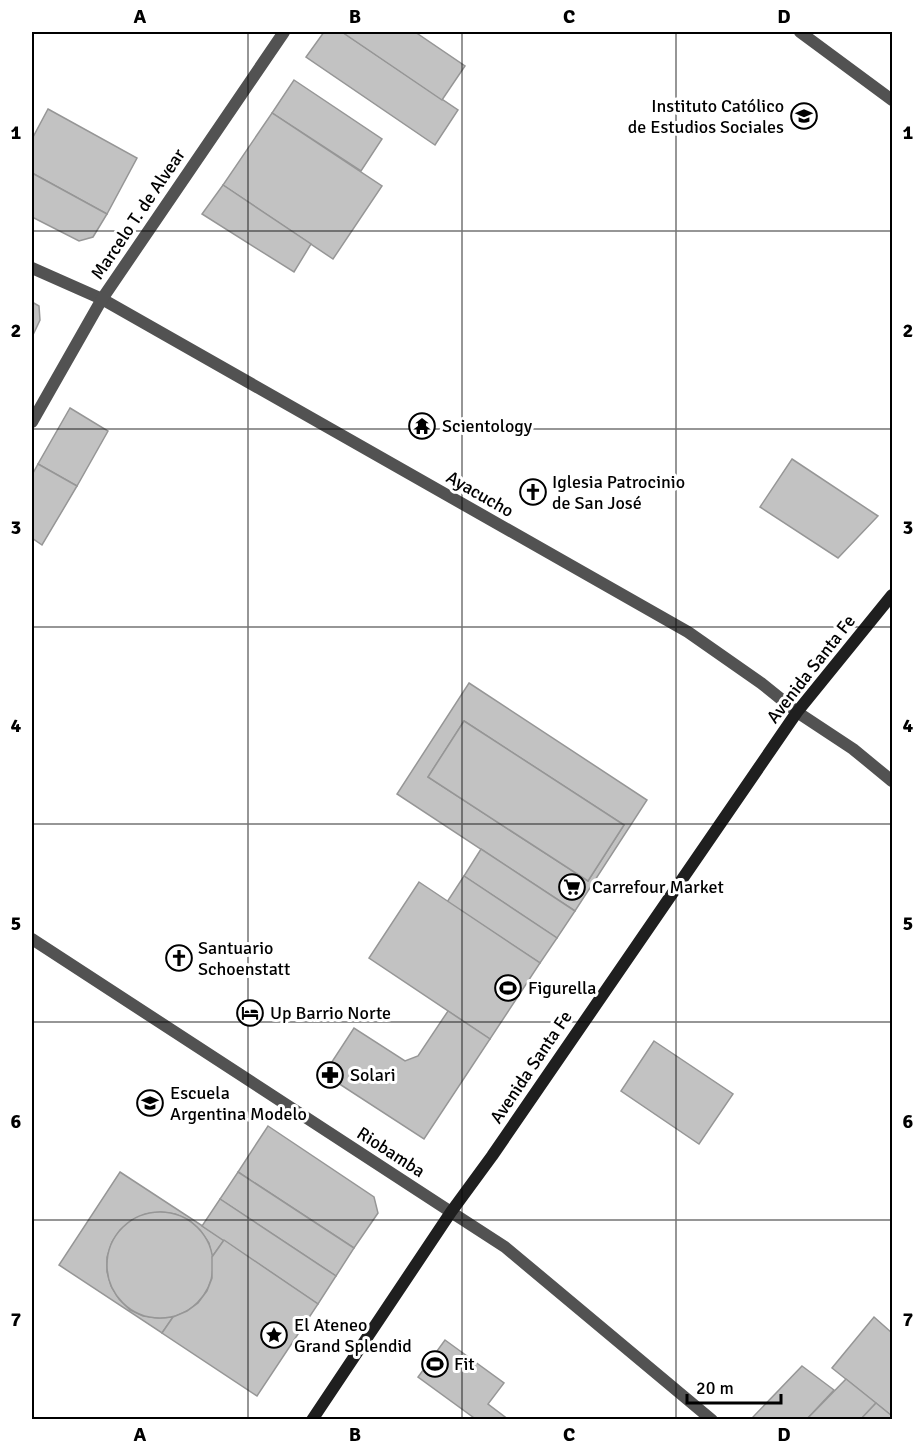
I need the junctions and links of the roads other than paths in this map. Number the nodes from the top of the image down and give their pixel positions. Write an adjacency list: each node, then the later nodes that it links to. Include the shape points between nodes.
1 (284, 32): 5 (street, Marcelo T. de Alvear)
2 (800, 32): 3 (street)
3 (892, 100)
4 (32, 268): 5 (street, Ayacucho)
5 (102, 299): 6 (street, Marcelo T. de Alvear); 8 (street, Ayacucho, via 688,632)
6 (32, 422)
7 (892, 595): 8 (main road, Avenida Santa Fe)
8 (797, 711): 9 (street, Ayacucho); 11 (main road, Avenida Santa Fe)
9 (892, 781)
10 (32, 939): 11 (street, Riobamba)
11 (451, 1212): 12 (main road, Avenida Santa Fe); 13 (street, Riobamba, via 505,1247)
12 (312, 1419)
13 (712, 1419)

